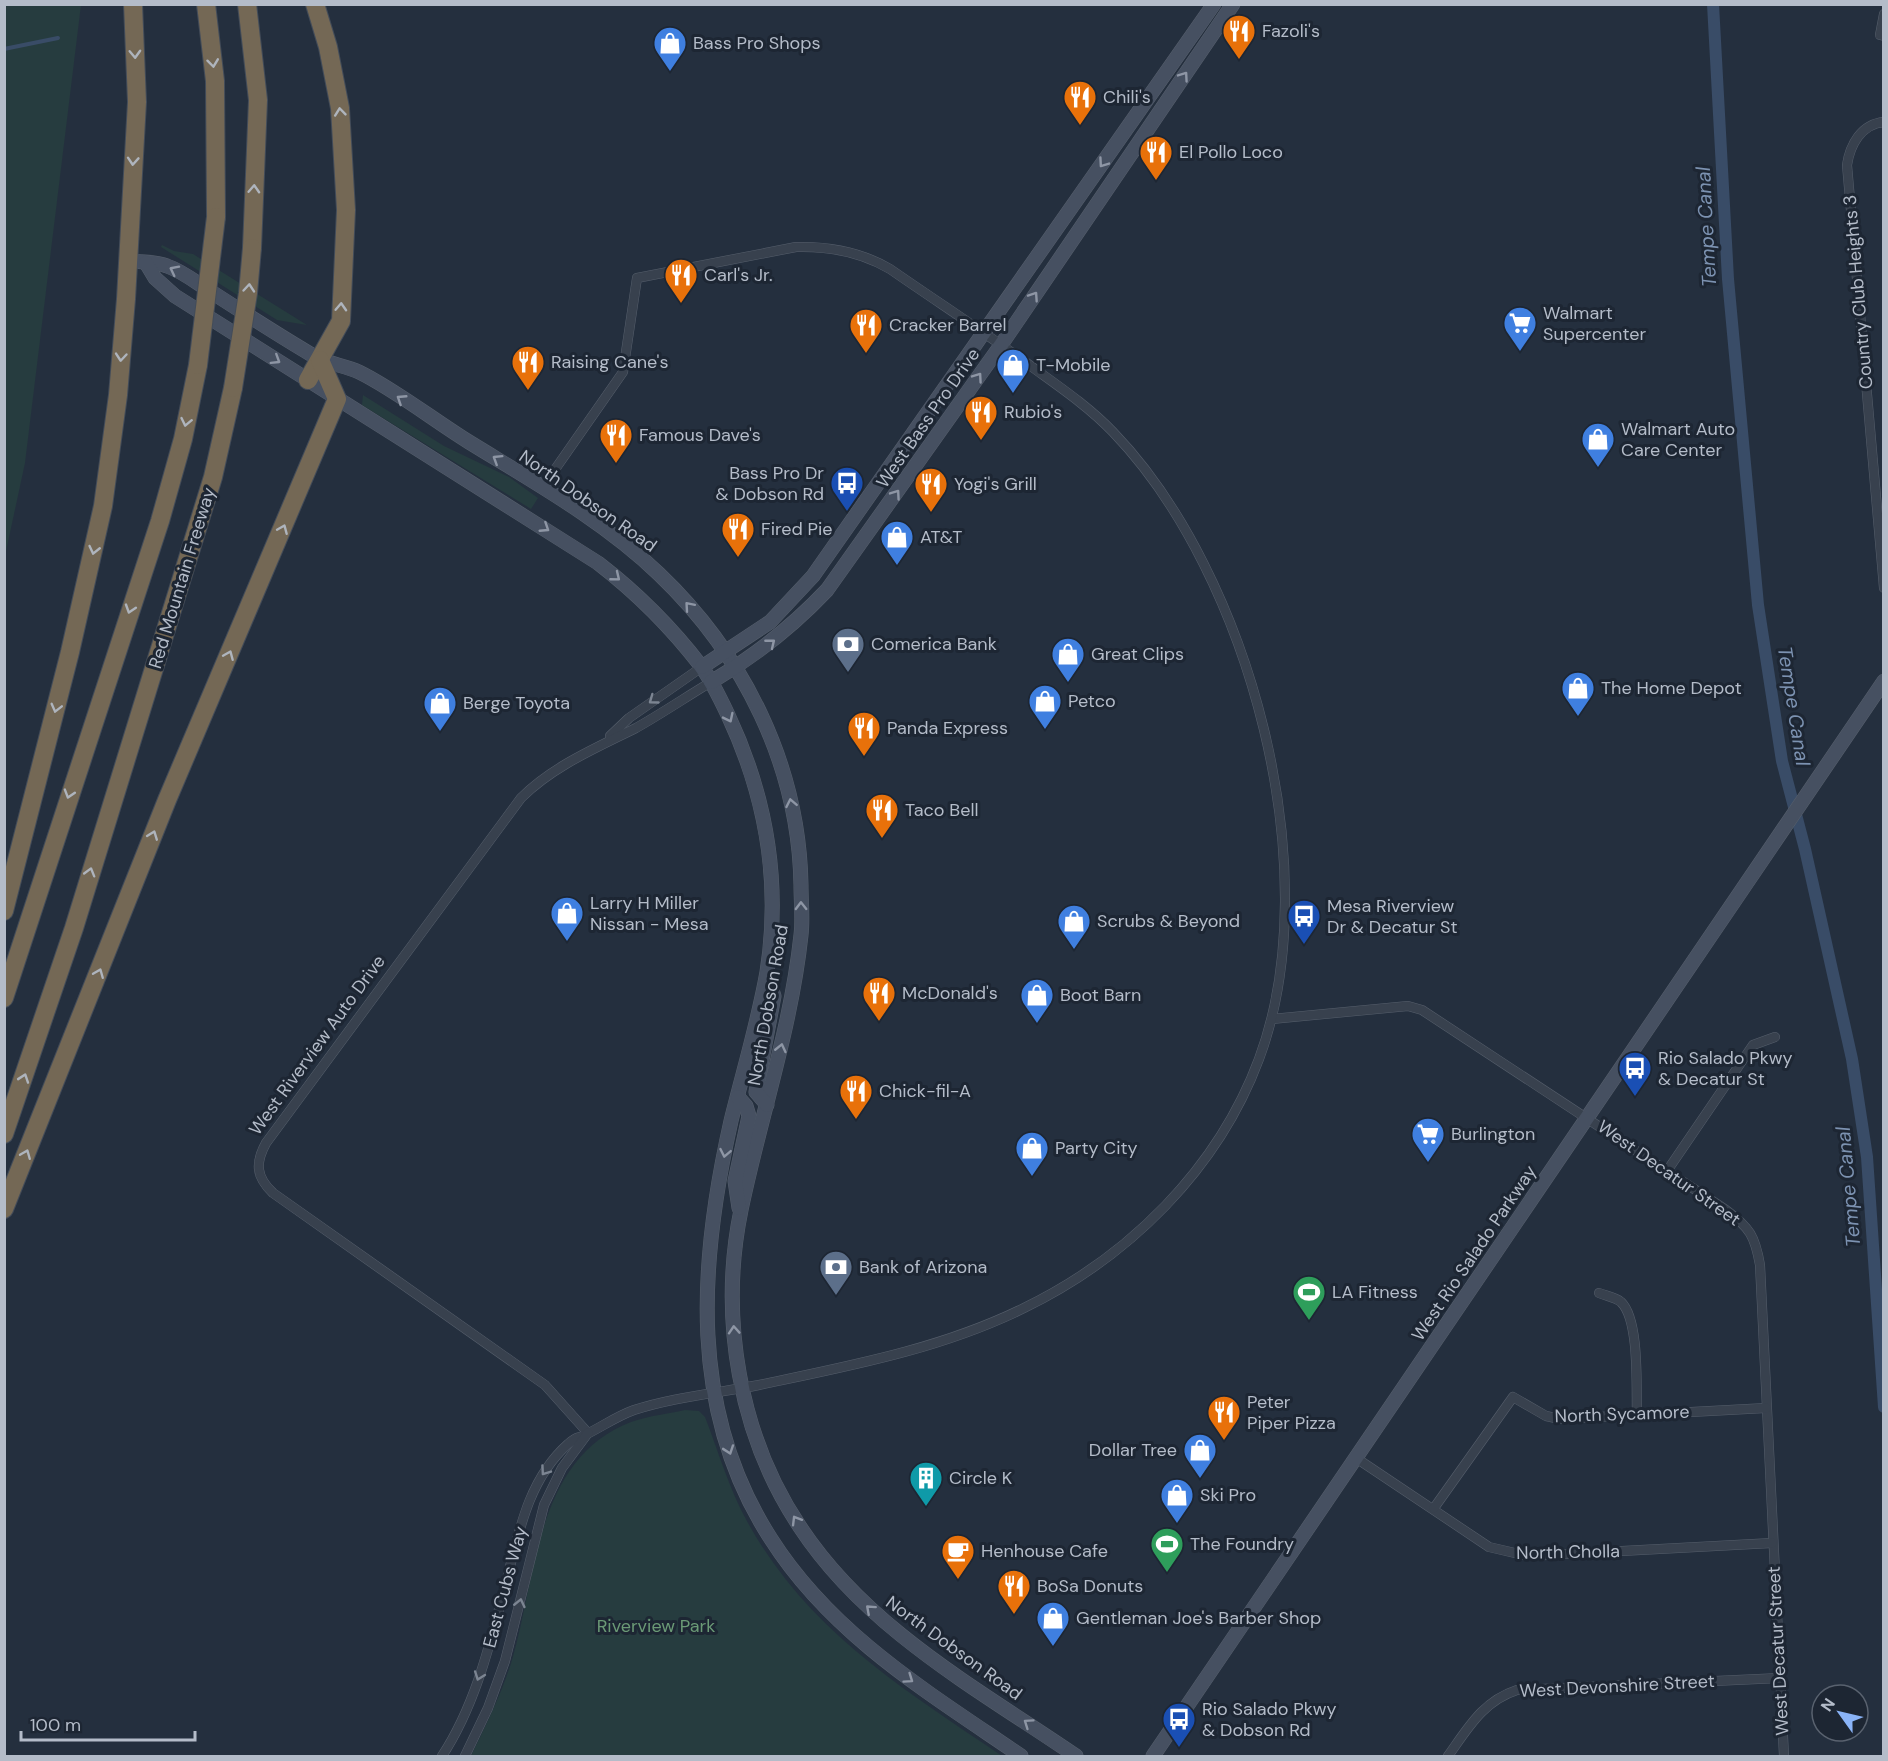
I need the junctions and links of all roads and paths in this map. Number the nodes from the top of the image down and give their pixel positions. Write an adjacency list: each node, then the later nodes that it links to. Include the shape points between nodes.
1 (133, 4): 10 (highway, one-way to 10)
2 (206, 4): 26 (highway, one-way to 26, bridge, via 215,81 216,217 198,365 183,439 160,521)
3 (246, 4): 32 (highway, Red Mountain Freeway, one-way to 3, bridge, via 74,928 213,477 233,388 252,248 258,100)
4 (315, 4): 13 (highway, one-way to 4, via 341,321 345,189 339,99)
5 (1214, 4): 11 (main road, West Bass Pro Drive, one-way to 11)
6 (1233, 4): 12 (main road, West Bass Pro Drive, one-way to 6)
7 (1884, 14): 8 (street)
8 (1882, 36)
9 (1884, 122): 17 (street, Country Club Heights 3, via 1870,126 1855,139 1847,165)
10 (137, 262): 13 (main road, North Dobson Road, one-way to 10, via 172,267); 14 (main road, North Dobson Road, one-way to 14, via 175,296); 24 (highway, one-way to 24, via 99,526)
11 (984, 333): 12 (street, East Cubs Way); 16 (street, East Cubs Way, via 873,259 817,246 637,278 623,372); 18 (main road, West Bass Pro Drive, via 813,576 770,622)
12 (1001, 345): 20 (main road, West Bass Pro Drive, one-way to 12, via 789,628 827,590); 27 (street, East Cubs Way, via 1066,392 1120,440 1174,514 1230,618 1260,713 1282,848 1285,883 1281,952)
13 (321, 360): 14 (highway); 15 (highway); 16 (main road, North Dobson Road, one-way to 13, via 361,373)
14 (308, 380): 15 (main road, North Dobson Road)
15 (337, 399): 19 (main road, North Dobson Road, one-way to 19, via 598,563); 34 (highway, one-way to 15, via 167,800)
16 (542, 488): 18 (main road, North Dobson Road, one-way to 16, via 657,572 620,541)
17 (1884, 588)
18 (726, 651): 19 (main road, West Bass Pro Drive); 20 (main road, North Dobson Road)
19 (707, 664): 21 (main road, North Dobson Road); 23 (street, West Riverview Auto Drive, one-way to 23, via 629,718)
20 (735, 667): 21 (main road, West Bass Pro Drive); 30 (main road, North Dobson Road, one-way to 20, via 801,932 800,861 792,804 780,763 757,706)
21 (717, 679): 23 (street, West Riverview Auto Drive); 25 (main road, North Dobson Road, one-way to 25, via 743,747 766,830 773,892)
22 (1884, 681): 31 (main road, West Rio Salado Parkway)
23 (604, 742): 41 (street, West Riverview Auto Drive, via 535,784 521,798 266,1143 258,1165 259,1177 273,1193 537,1380)
24 (4, 911)
25 (766, 973): 29 (main road, North Dobson Road); 30 (main road, via 774,996 756,1092)
26 (4, 998)
27 (1272, 1019): 31 (street, West Decatur Street, via 1416,1007); 37 (street, East Cubs Way, via 1250,1082 1206,1158 1166,1206 1110,1255 1026,1308 933,1345)
28 (1775, 1037): 33 (street, via 1753,1045)
29 (738, 1096): 35 (main road, via 749,1116 735,1181); 38 (main road, North Dobson Road, one-way to 38, via 710,1226 706,1276)
30 (767, 1105): 35 (main road, North Dobson Road)
31 (1588, 1117): 33 (street, West Decatur Street); 42 (main road, West Rio Salado Parkway)
32 (4, 1134)
33 (1667, 1170): 39 (street, West Decatur Street, via 1745,1224 1756,1242)
34 (4, 1209)
35 (740, 1214): 37 (main road, North Dobson Road, one-way to 35, via 732,1290)
36 (1599, 1293): 40 (street, via 1619,1300 1628,1311 1633,1330)
37 (742, 1388): 38 (street, East Cubs Way); 49 (main road, North Dobson Road, one-way to 37, via 898,1634 837,1576 800,1528 774,1483)
38 (715, 1394): 41 (street, East Cubs Way, via 627,1412); 48 (main road, North Dobson Road, one-way to 48, via 740,1482 769,1538 807,1590 882,1660)
39 (1766, 1408): 40 (street, North Sycamore); 44 (street, West Decatur Street)
40 (1638, 1416): 43 (street, North Sycamore, via 1560,1419 1546,1416 1513,1397)
41 (588, 1433): 46 (street, East Cubs Way, one-way to 46, via 575,1438 561,1452 534,1490 479,1677); 47 (street, East Cubs Way, one-way to 41, via 505,1661 544,1505 562,1468)
42 (1356, 1458): 43 (street, North Cholla); 50 (main road, West Rio Salado Parkway)
43 (1434, 1508): 44 (street, North Cholla, via 1489,1547 1528,1557)
44 (1772, 1543): 45 (street, West Decatur Street)
45 (1780, 1678): 51 (street, West Devonshire Street, via 1517,1690 1500,1695 1487,1705); 52 (street, West Decatur Street)
46 (442, 1756)
47 (465, 1756)
48 (1021, 1756)
49 (1076, 1756)
50 (1153, 1756)
51 (1448, 1756)
52 (1784, 1756)

